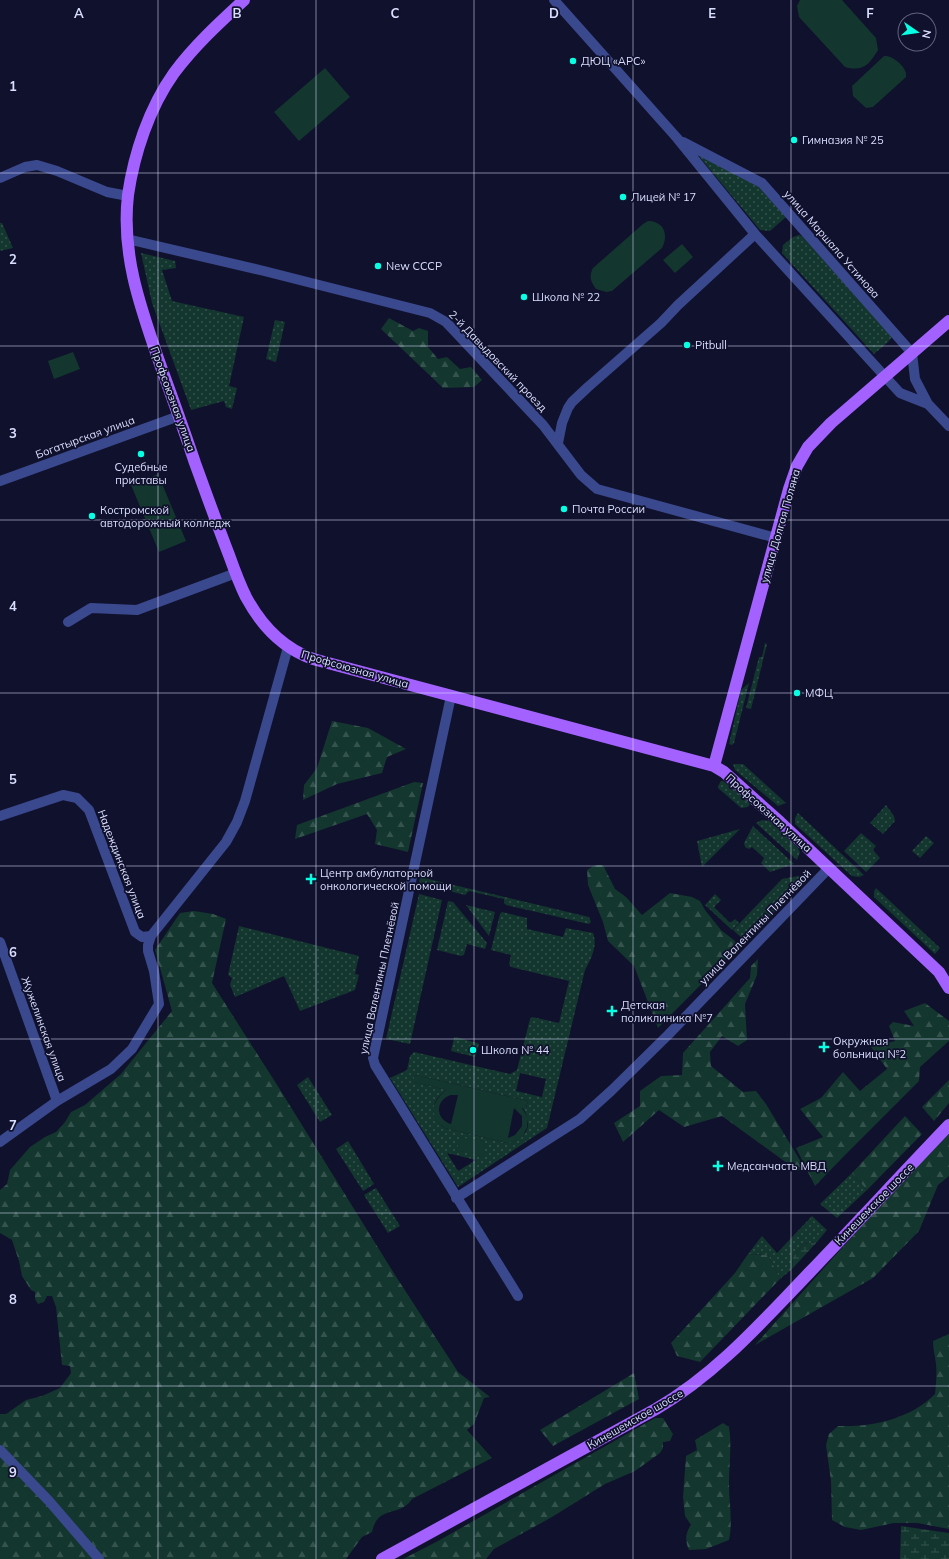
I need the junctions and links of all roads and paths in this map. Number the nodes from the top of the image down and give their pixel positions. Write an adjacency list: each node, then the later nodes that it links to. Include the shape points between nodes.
1 (244, 0): 5 (main road, Профсоюзная улица, via 218,24 173,74 148,121)
2 (554, 0): 3 (street, улица Маршала Устинова)
3 (677, 138): 6 (street, улица Маршала Устинова); 9 (street, улица Маршала Устинова, via 762,183)
4 (0, 178): 5 (street, via 25,167 37,166 57,171 107,192)
5 (128, 196): 7 (main road, Профсоюзная улица)
6 (755, 234): 10 (street, улица Маршала Устинова); 14 (street, via 572,402 562,423)
7 (127, 240): 12 (main road, Профсоюзная улица, via 137,296); 14 (street, 2-й Давыдовский проезд, via 264,271 439,317)
8 (949, 321): 9 (main road, улица Долгая Поляна)
9 (912, 353): 10 (main road, улица Долгая Поляна); 11 (street, улица Маршала Устинова, via 915,379)
10 (885, 376): 11 (street, улица Маршала Устинова, via 900,393); 16 (main road, улица Долгая Поляна, via 831,423 808,447 797,466)
11 (928, 404): 13 (street, улица Маршала Устинова)
12 (179, 416): 15 (street, Богатырская улица); 17 (main road, Профсоюзная улица)
13 (949, 426)
14 (558, 444): 16 (street, 2-й Давыдовский проезд, via 581,475 597,489)
15 (0, 481)
16 (776, 538): 21 (main road, улица Долгая Поляна)
17 (236, 573): 18 (street, via 137,610 91,608); 19 (main road, Профсоюзная улица, via 245,596 255,611 275,637)
18 (68, 622)
19 (288, 647): 20 (main road, Профсоюзная улица, via 313,659); 24 (street, via 237,822 226,842)
20 (452, 696): 21 (main road, Профсоюзная улица); 31 (street, улица Валентины Плетнёвой, via 373,1058)
21 (714, 766): 23 (main road, Профсоюзная улица, via 724,772)
22 (0, 816): 24 (street, Надеждинская улица, via 63,795 77,798 89,810 135,932 142,937)
23 (829, 868): 26 (main road, Профсоюзная улица); 31 (street, улица Валентины Плетнёвой, via 668,1035 580,1119)
24 (151, 936): 28 (street, via 148,951 157,988 159,1004 156,1010 132,1049 123,1058 111,1069)
25 (0, 942): 28 (street, Жужелинская улица)
26 (944, 974): 27 (main road, Профсоюзная улица)
27 (949, 988)
28 (57, 1101): 30 (street)
29 (949, 1125): 35 (main road, Кинешемское шоссе, via 747,1338 711,1371 678,1396 651,1412)
30 (0, 1142)
31 (456, 1198): 32 (street, улица Валентины Плетнёвой)
32 (518, 1296)
33 (0, 1450): 34 (street)
34 (99, 1559)
35 (382, 1559)

